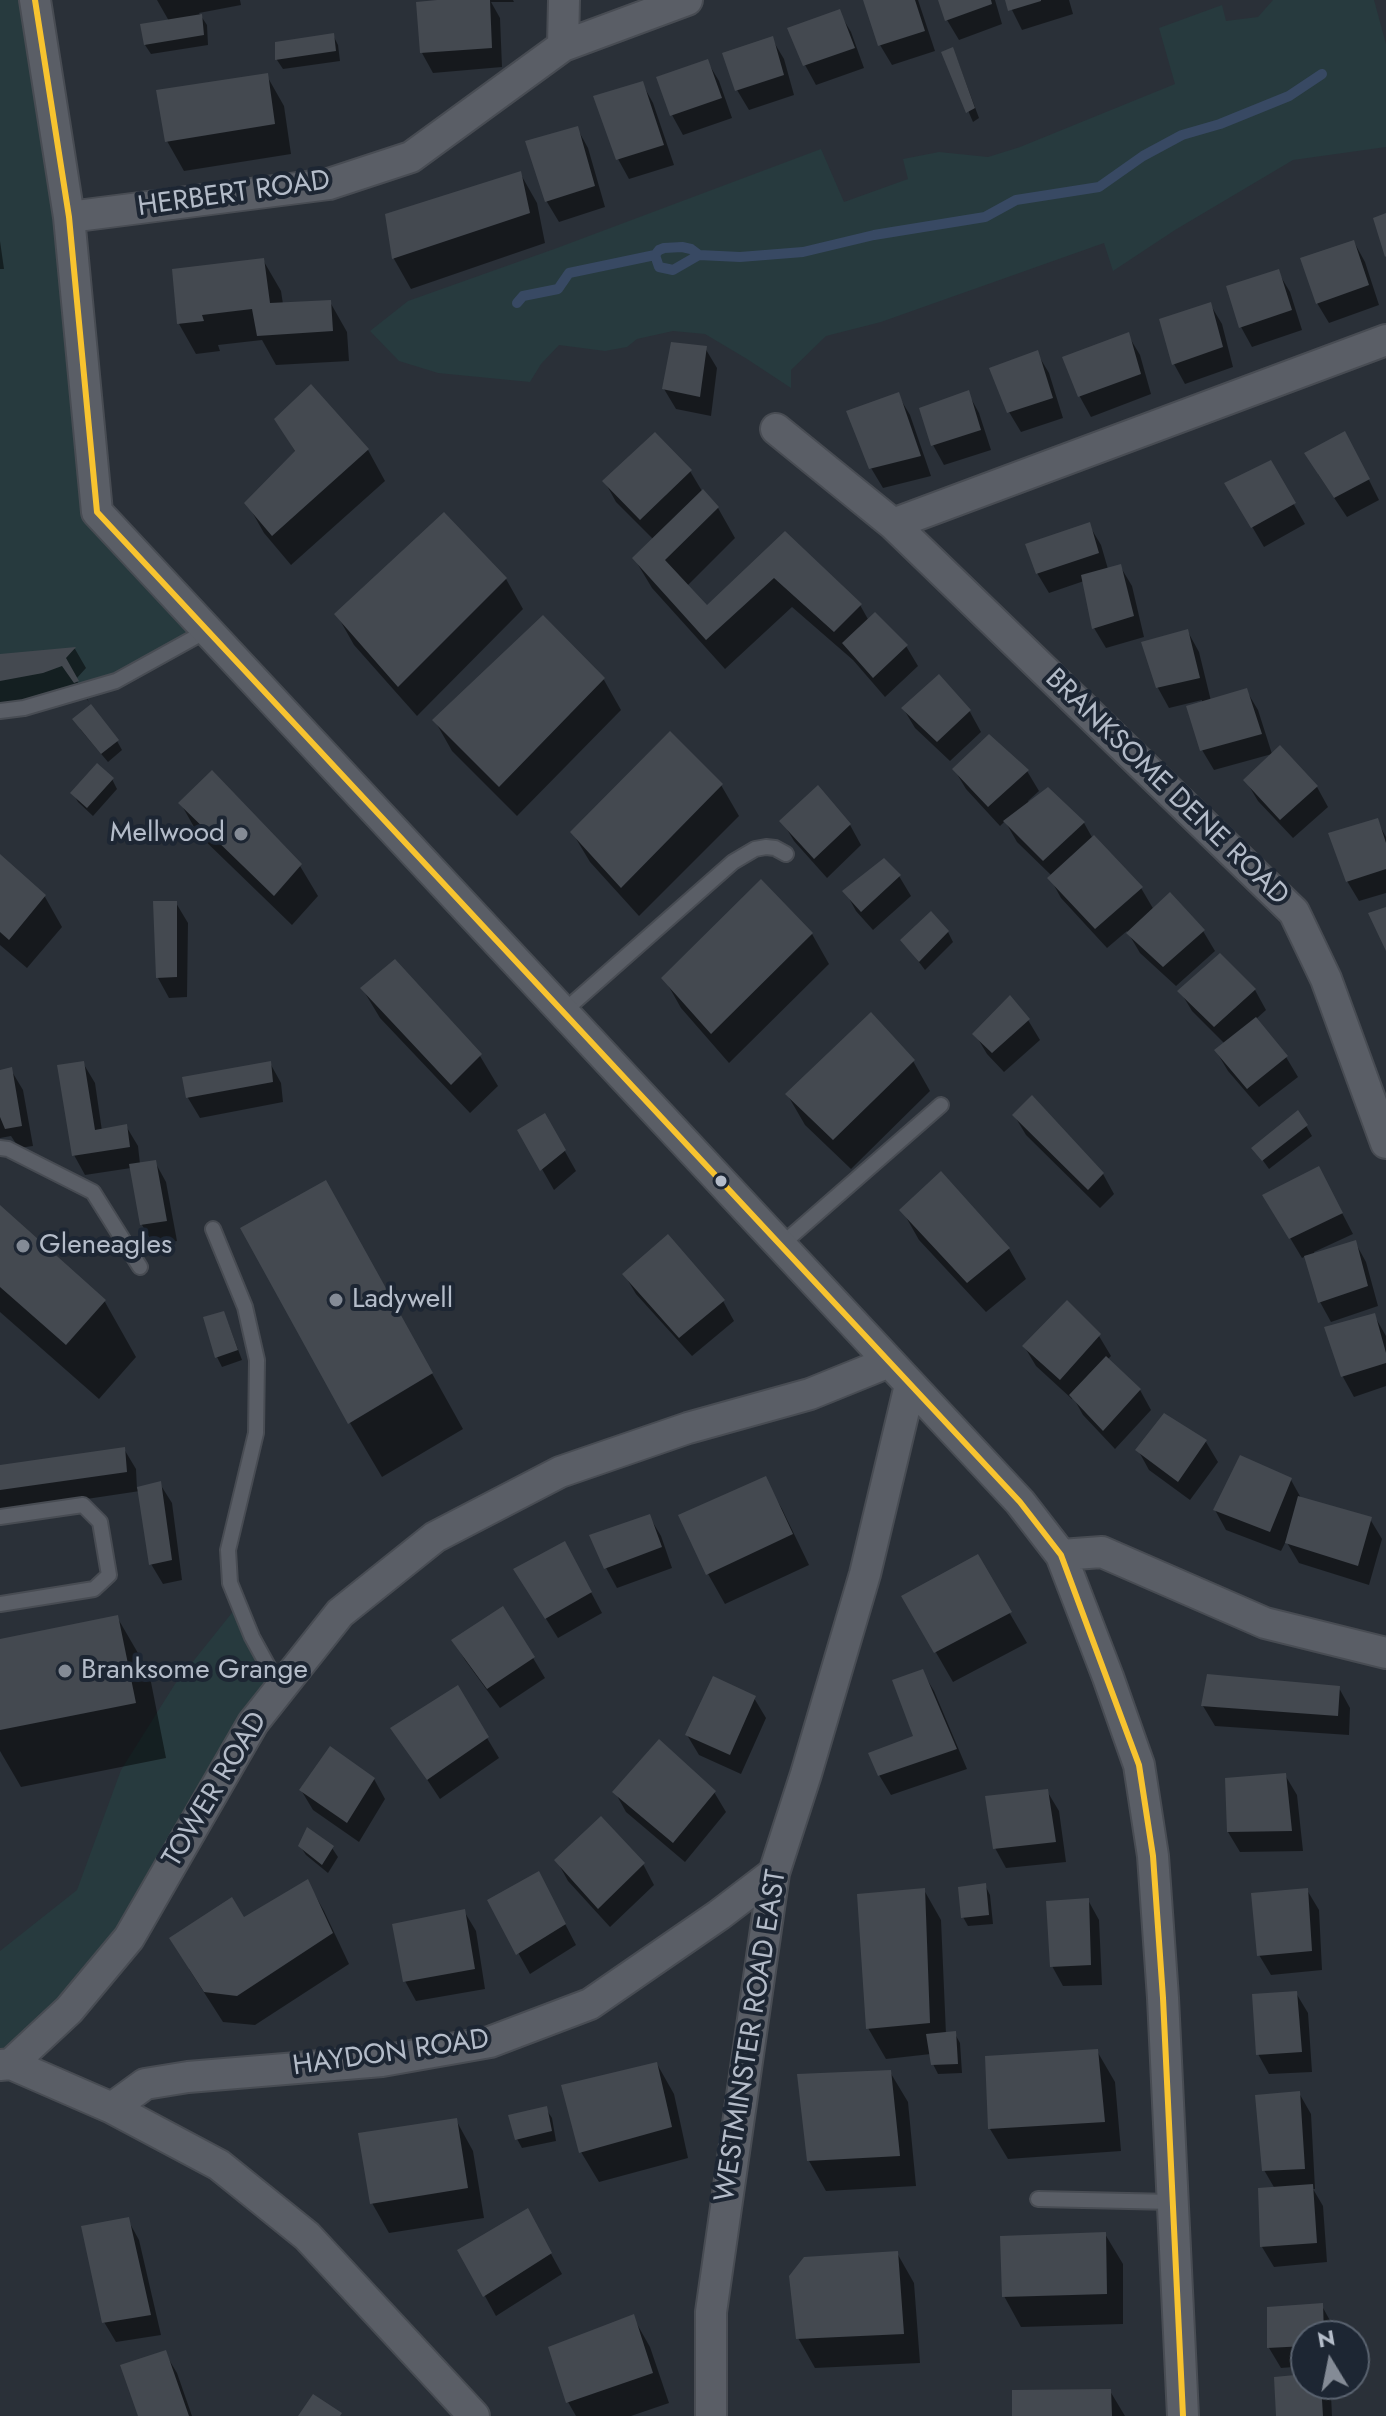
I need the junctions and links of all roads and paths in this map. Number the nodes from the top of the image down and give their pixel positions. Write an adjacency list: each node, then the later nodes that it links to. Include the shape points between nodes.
1 (35, 0): 5 (street)
2 (564, 0): 4 (street)
3 (687, 0): 4 (street, HERBERT ROAD)
4 (563, 46): 5 (street, HERBERT ROAD, via 411,157 329,184)
5 (69, 217): 9 (street, via 97,512)
6 (1386, 340): 8 (street)
7 (776, 429): 8 (street, BRANKSOME DENE ROAD)
8 (893, 524): 14 (street, BRANKSOME DENE ROAD, via 1294,912 1326,979)
9 (208, 630): 10 (lane, via 116,681); 12 (street)
10 (0, 711)
11 (786, 854): 12 (lane, via 775,848 755,849 733,862)
12 (563, 1012): 17 (street)
13 (941, 1105): 17 (lane)
14 (1386, 1143)
15 (0, 1148): 18 (lane, via 93,1192)
16 (213, 1229): 25 (lane, via 245,1307 257,1360 256,1433 228,1550 230,1583)
17 (781, 1245): 19 (street)
18 (140, 1267)
19 (889, 1362): 20 (street); 25 (street, TOWER ROAD, via 810,1394 560,1472 435,1537 340,1613)
20 (910, 1385): 22 (street, via 1020,1502); 26 (street, WESTMINSTER ROAD EAST, via 865,1574)
21 (0, 1517): 23 (lane, via 83,1505 100,1522 109,1575 94,1589)
22 (1061, 1555): 24 (street, via 1102,1552 1265,1623); 30 (street, via 1139,1765 1153,1856)
23 (0, 1604)
24 (1386, 1653)
25 (280, 1689): 27 (street, TOWER ROAD, via 253,1723 129,1938 69,2010)
26 (774, 1873): 28 (street, HAYDON ROAD, via 590,2004 490,2042 382,2061 145,2084); 32 (street, WESTMINSTER ROAD EAST, via 711,2312)
27 (5, 2064): 28 (street)
28 (112, 2108): 31 (street, via 219,2165 307,2236)
29 (1038, 2199): 30 (lane)
30 (1173, 2202): 33 (street)
31 (474, 2416)
32 (711, 2416)
33 (1183, 2416)

